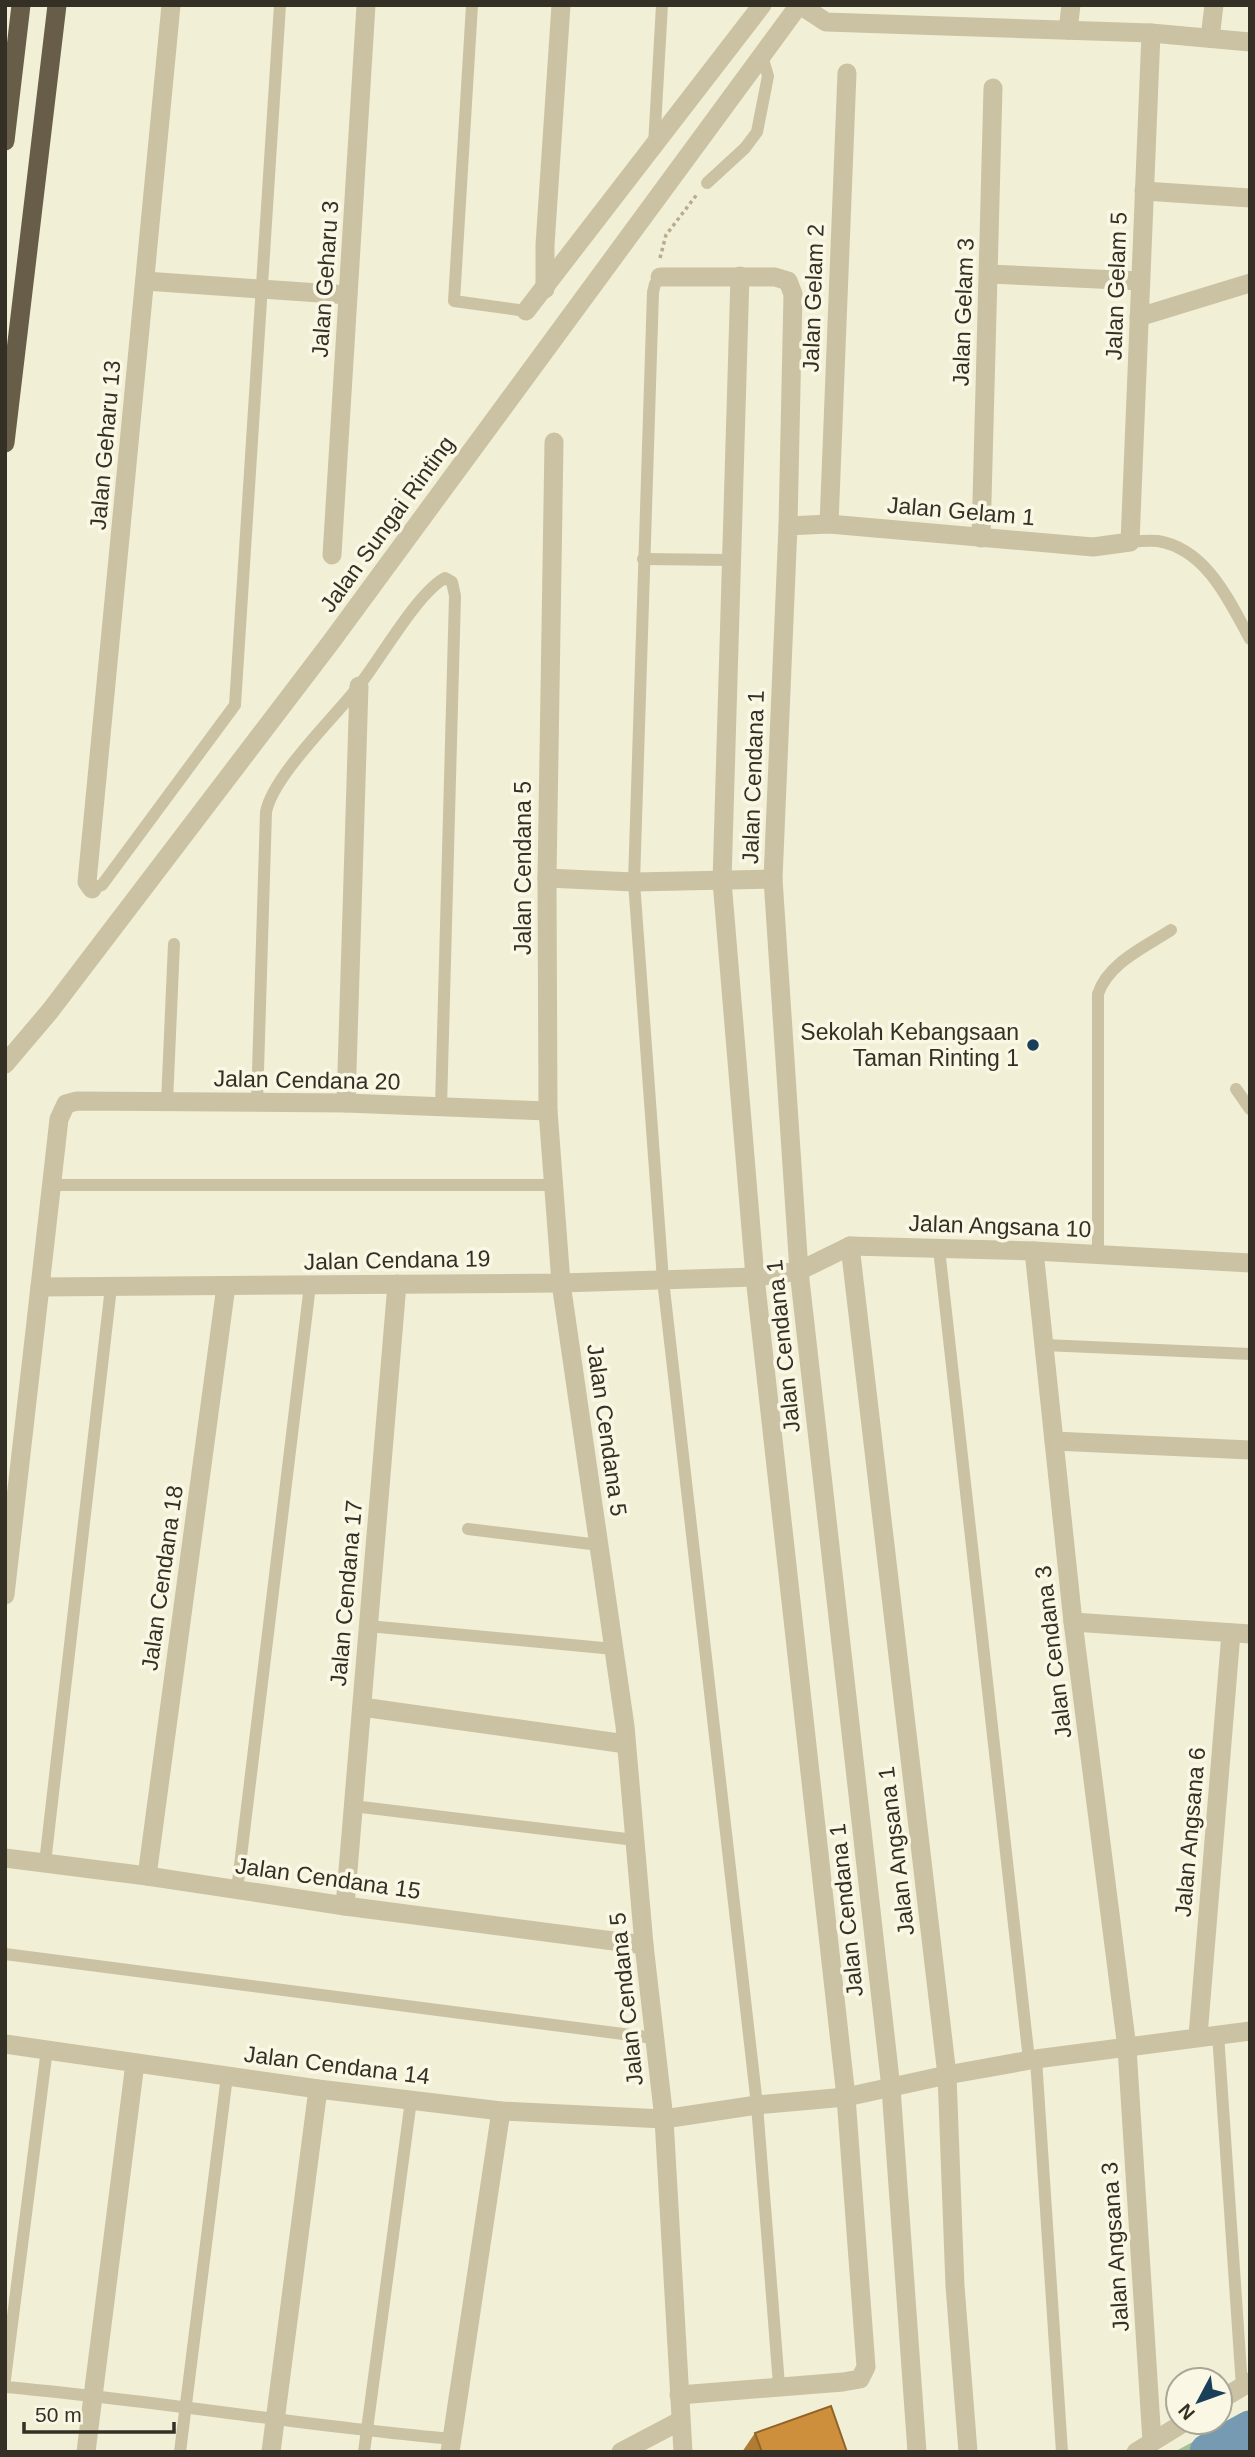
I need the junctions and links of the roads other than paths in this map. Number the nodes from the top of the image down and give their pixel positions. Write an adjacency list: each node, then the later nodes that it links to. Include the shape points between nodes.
1 (21, 5): 20 (highway)
2 (57, 5): 37 (highway)
3 (171, 5): 28 (street, Jalan Geharu 13)
4 (281, 5): 31 (lane)
5 (366, 5): 33 (street, Jalan Geharu 3)
6 (472, 5): 34 (lane, via 454,302)
7 (561, 5): 32 (street)
8 (662, 5): 21 (lane)
9 (762, 5): 21 (street)
10 (799, 5): 13 (street, via 826,22); 17 (street, Jalan Sungai Rinting)
11 (1071, 5): 13 (street)
12 (1214, 5): 15 (street)
13 (1068, 30): 14 (street)
14 (1151, 33): 15 (street); 23 (street, Jalan Gelam 5)
15 (1210, 38): 16 (street)
16 (1250, 42)
17 (762, 56): 22 (lane, via 768,76 757,132); 54 (street, Jalan Sungai Rinting, via 331,642)
18 (847, 74): 38 (street, Jalan Gelam 2)
19 (993, 88): 25 (street, Jalan Gelam 3)
20 (5, 141)
21 (654, 147): 32 (street)
22 (707, 183)
23 (1144, 191): 24 (street); 29 (street, Jalan Gelam 5)
24 (1250, 198)
25 (989, 274): 29 (street); 40 (street, Jalan Gelam 3)
26 (740, 276): 27 (street, Jalan Cendana 1); 39 (street, Jalan Cendana 1, via 775,276 788,281 793,294); 44 (street, Jalan Cendana 1)
27 (660, 277): 43 (lane, via 653,292)
28 (145, 281): 31 (street); 51 (street, Jalan Geharu 13, via 88,882)
29 (1140, 281): 35 (street, Jalan Gelam 5)
30 (1250, 283): 35 (street)
31 (261, 289): 33 (street); 51 (lane, via 235,705 102,886)
32 (545, 289): 34 (street)
33 (348, 295): 42 (street, Jalan Geharu 3)
34 (526, 311)
35 (1139, 317): 41 (street, Jalan Gelam 5)
36 (554, 442): 47 (street, Jalan Cendana 5)
37 (5, 443)
38 (829, 524): 39 (street, Jalan Gelam 1); 40 (street, Jalan Gelam 1)
39 (788, 526): 48 (street, Jalan Cendana 1)
40 (981, 538): 41 (street, Jalan Gelam 1, via 1094,547)
41 (1130, 542): 45 (lane, via 1156,541 1187,551 1223,590)
42 (332, 555)
43 (643, 559): 44 (lane); 50 (lane)
44 (732, 560): 49 (street, Jalan Cendana 1)
45 (1250, 639)
46 (359, 686): 57 (lane, via 268,800); 58 (street); 59 (lane, via 420,602 437,583 445,578 452,582)
47 (547, 878): 50 (street); 61 (street, Jalan Cendana 5)
48 (773, 880): 49 (street); 69 (street, Jalan Cendana 1)
49 (722, 881): 50 (street); 70 (street, Jalan Cendana 1)
50 (634, 882): 71 (lane)
51 (92, 889)
52 (1171, 930): 67 (lane, via 1114,968 1098,994)
53 (174, 944): 56 (lane)
54 (5, 1064)
55 (1236, 1089): 60 (lane)
56 (167, 1102): 57 (street, Jalan Cendana 20); 62 (street, Jalan Cendana 20, via 66,1104 59,1119)
57 (257, 1102): 58 (street, Jalan Cendana 20)
58 (346, 1103): 59 (street, Jalan Cendana 20)
59 (440, 1107): 61 (street, Jalan Cendana 20)
60 (1250, 1109)
61 (548, 1111): 63 (street, Jalan Cendana 5)
62 (51, 1185): 63 (lane); 76 (street)
63 (553, 1185): 72 (street, Jalan Cendana 5)
64 (850, 1246): 65 (street, Jalan Angsana 10); 69 (street, Jalan Angsana 10); 108 (street, Jalan Angsana 1)
65 (939, 1248): 66 (street, Jalan Angsana 10); 106 (lane, via 983,1659)
66 (1034, 1251): 67 (street, Jalan Angsana 10); 78 (street, Jalan Cendana 3)
67 (1098, 1254): 68 (street, Jalan Angsana 10)
68 (1250, 1263)
69 (799, 1271): 70 (street, Jalan Angsana 10); 110 (street, Jalan Cendana 1)
70 (755, 1277): 71 (street, Jalan Cendana 19); 112 (street, Jalan Cendana 1)
71 (663, 1280): 72 (street, Jalan Cendana 19); 114 (lane)
72 (561, 1283): 73 (street, Jalan Cendana 19); 83 (street, Jalan Cendana 5)
73 (397, 1284): 74 (street, Jalan Cendana 19); 86 (street, Jalan Cendana 17)
74 (310, 1285): 75 (street, Jalan Cendana 19); 96 (lane)
75 (226, 1286): 77 (street, Jalan Cendana 19); 95 (street, Jalan Cendana 18)
76 (40, 1287): 77 (street, Jalan Cendana 19); 84 (street)
77 (111, 1287): 94 (lane)
78 (1044, 1345): 79 (lane); 80 (street, Jalan Cendana 3)
79 (1250, 1354)
80 (1054, 1441): 81 (street); 85 (street, Jalan Cendana 3)
81 (1250, 1450)
82 (468, 1530): 83 (lane)
83 (599, 1545): 88 (street, Jalan Cendana 5)
84 (5, 1595)
85 (1073, 1622): 87 (street); 104 (street, Jalan Cendana 3)
86 (368, 1626): 88 (lane); 89 (street, Jalan Cendana 17)
87 (1240, 1633): 101 (street, Jalan Angsana 6)
88 (614, 1649): 90 (street, Jalan Cendana 5)
89 (362, 1707): 90 (street); 91 (street, Jalan Cendana 17)
90 (626, 1744): 92 (street, Jalan Cendana 5)
91 (353, 1806): 92 (lane); 97 (street, Jalan Cendana 17)
92 (635, 1840): 98 (street, Jalan Cendana 5)
93 (5, 1858): 94 (street, Jalan Cendana 15)
94 (45, 1863): 95 (street, Jalan Cendana 15)
95 (147, 1876): 96 (street, Jalan Cendana 15)
96 (237, 1890): 97 (street, Jalan Cendana 15)
97 (345, 1906): 98 (street, Jalan Cendana 15)
98 (644, 1945): 102 (street, Jalan Cendana 5)
99 (5, 1954): 102 (lane)
100 (1250, 2031): 101 (street, Jalan Cendana 14)
101 (1208, 2035): 104 (street, Jalan Cendana 14); 118 (lane)
102 (654, 2038): 116 (street, Jalan Cendana 5)
103 (5, 2044): 105 (street, Jalan Cendana 14)
104 (1126, 2048): 106 (street, Jalan Cendana 14); 129 (street, Jalan Angsana 3)
105 (47, 2049): 107 (street, Jalan Cendana 14); 117 (lane)
106 (1033, 2059): 108 (street, Jalan Cendana 14); 138 (lane)
107 (135, 2063): 109 (street, Jalan Cendana 14); 121 (street)
108 (947, 2074): 110 (street, Jalan Cendana 14); 137 (street, Jalan Angsana 1, via 955,2286)
109 (227, 2076): 111 (street, Jalan Cendana 14); 123 (lane)
110 (891, 2088): 112 (street, Jalan Cendana 14); 136 (street, Jalan Cendana 1)
111 (318, 2089): 113 (street, Jalan Cendana 14); 124 (street)
112 (846, 2097): 114 (street, Jalan Cendana 14); 119 (street, Jalan Cendana 1, via 866,2367 860,2379)
113 (411, 2100): 115 (street, Jalan Cendana 14); 126 (lane)
114 (757, 2105): 116 (street, Jalan Cendana 14); 119 (lane)
115 (501, 2111): 116 (street, Jalan Cendana 14); 128 (street)
116 (664, 2119): 122 (street, Jalan Cendana 5)
117 (5, 2379)
118 (1246, 2384)
119 (779, 2385): 122 (street)
120 (5, 2387): 121 (lane)
121 (95, 2394): 123 (lane); 130 (street)
122 (679, 2395): 125 (street, Jalan Cendana 5)
123 (186, 2407): 124 (lane); 131 (lane)
124 (275, 2420): 126 (lane); 132 (street)
125 (680, 2421): 134 (street); 135 (street, Jalan Cendana 5)
126 (367, 2432): 128 (lane); 133 (lane)
127 (1164, 2435): 129 (street)
128 (451, 2446)
129 (1144, 2447)
130 (86, 2452)
131 (180, 2452)
132 (271, 2452)
133 (364, 2452)
134 (621, 2452)
135 (683, 2452)
136 (916, 2452)
137 (968, 2452)
138 (1062, 2452)

